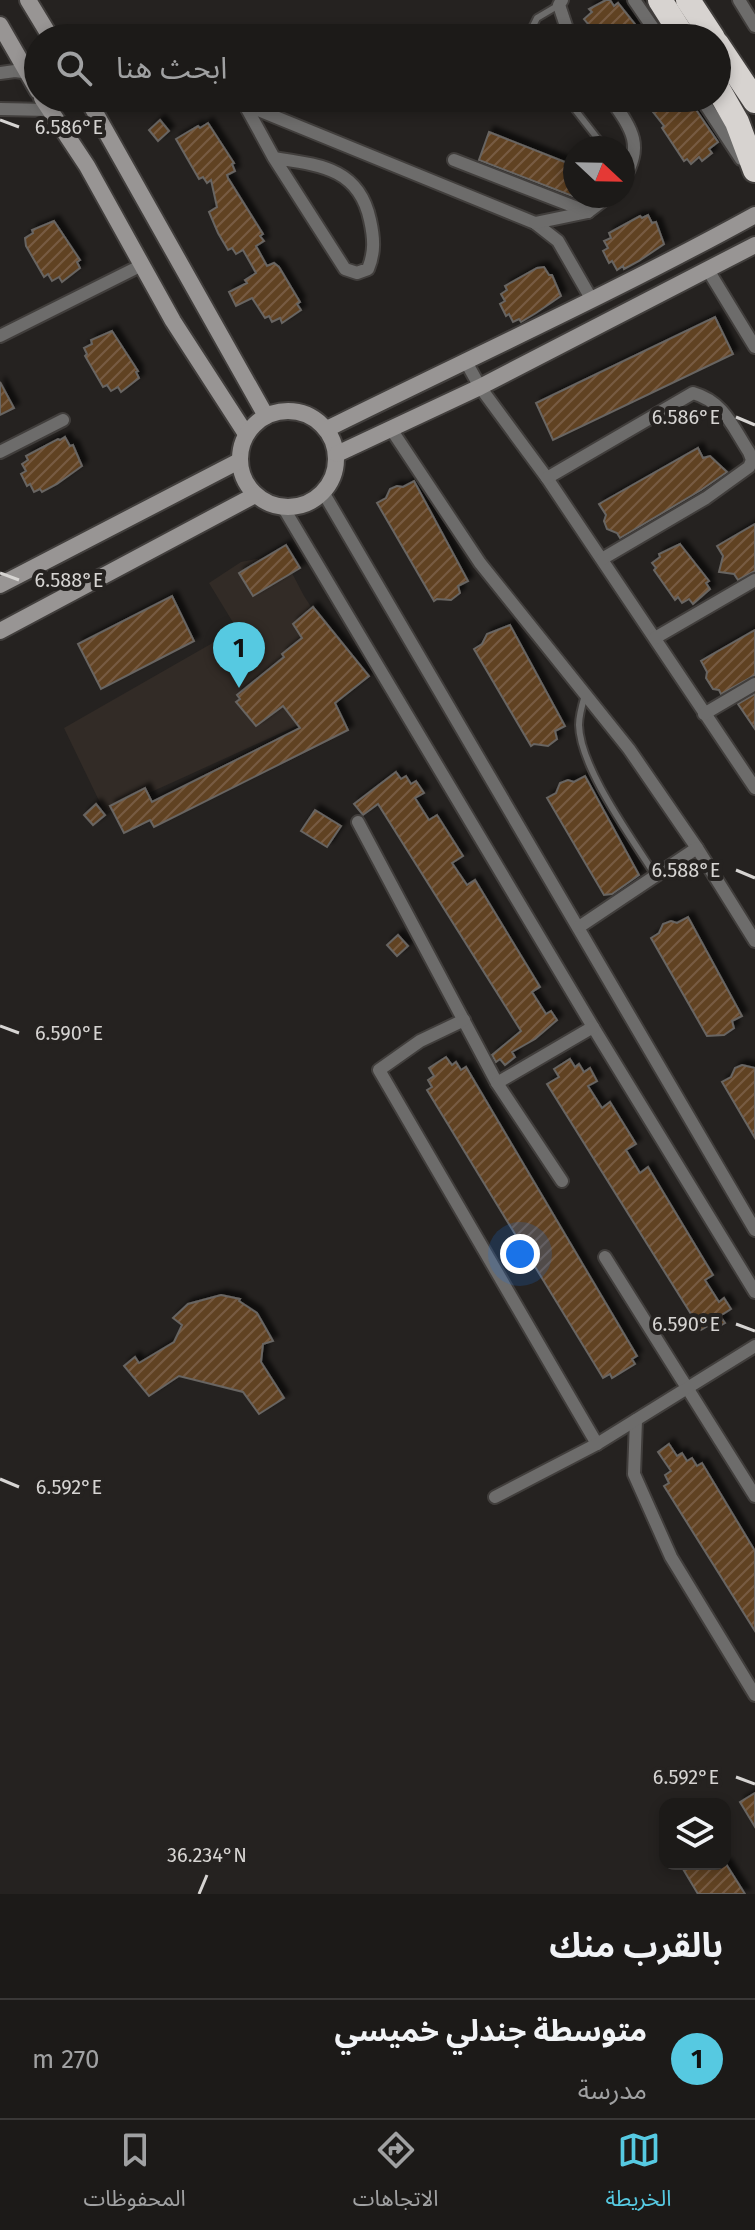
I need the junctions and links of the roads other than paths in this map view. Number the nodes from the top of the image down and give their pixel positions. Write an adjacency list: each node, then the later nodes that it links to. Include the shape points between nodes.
1 (28, 0): 7 (street)
2 (634, 0): 10 (street)
3 (660, 0): 11 (highway)
4 (688, 0): 12 (highway)
5 (739, 0): 14 (street)
6 (561, 2): 8 (lane); 9 (street)
7 (43, 24)
8 (534, 24)
9 (566, 24)
10 (650, 24)
11 (675, 24)
12 (704, 24)
13 (0, 25): 15 (street)
14 (755, 26)
15 (24, 60)
16 (731, 65): 19 (highway)
17 (0, 73): 18 (street)
18 (24, 73)
19 (755, 101)
20 (24, 106): 21 (street)
21 (0, 109)
22 (50, 112): 41 (street)
23 (95, 112): 48 (street)
24 (249, 112): 32 (street)
25 (262, 112): 39 (street)
26 (577, 112): 30 (lane)
27 (620, 112): 31 (street)
28 (710, 112): 35 (street)
29 (731, 112): 34 (highway)
30 (596, 136)
31 (633, 136)
32 (274, 158): 32 (street, via 334,170 356,185 374,239 368,269 345,269)
33 (454, 160): 37 (street)
34 (755, 170)
35 (755, 181)
36 (593, 208): 37 (street)
37 (588, 212): 39 (street)
38 (755, 215): 43 (street)
39 (535, 223): 43 (street, via 558,241)
40 (755, 245): 42 (street)
41 (142, 265): 44 (street); 52 (street)
42 (708, 270): 45 (street); 47 (street)
43 (592, 300): 46 (street)
44 (0, 336)
45 (755, 347)
46 (465, 360): 47 (street); 50 (street)
47 (480, 387): 51 (street); 56 (street)
48 (266, 416): 50 (street, via 293,410); 52 (street)
49 (63, 420): 53 (street)
50 (327, 429): 54 (street)
51 (391, 429): 54 (street); 66 (street, via 480,563)
52 (246, 434): 55 (street)
53 (0, 452)
54 (337, 454): 57 (street)
55 (239, 461): 58 (street); 62 (street)
56 (547, 478): 60 (street); 60 (street, via 693,393 720,407 749,452 749,467)
57 (323, 492): 59 (street, via 297,507); 72 (street)
58 (255, 495): 59 (street); 63 (street)
59 (283, 507): 75 (street)
60 (602, 559): 64 (street)
61 (755, 580): 64 (street)
62 (0, 585)
63 (0, 631)
64 (655, 638): 67 (street)
65 (755, 684): 67 (street)
66 (585, 695): 70 (street); 71 (lane, via 580,738 600,788)
67 (704, 714): 68 (street)
68 (755, 788)
69 (358, 822): 74 (street)
70 (697, 848): 71 (street); 73 (street)
71 (656, 876): 72 (street)
72 (579, 927): 78 (street)
73 (755, 941)
74 (464, 1020): 76 (street); 84 (street, via 420,1041 379,1070)
75 (593, 1027): 76 (street); 80 (street)
76 (497, 1083): 77 (street)
77 (562, 1181)
78 (755, 1230)
79 (605, 1257): 82 (street)
80 (755, 1292)
81 (755, 1346): 82 (street)
82 (686, 1388): 83 (street); 85 (street)
83 (636, 1420): 84 (street); 87 (street, via 634,1474 671,1557)
84 (597, 1444): 86 (street)
85 (755, 1496)
86 (495, 1497)
87 (755, 1695)

